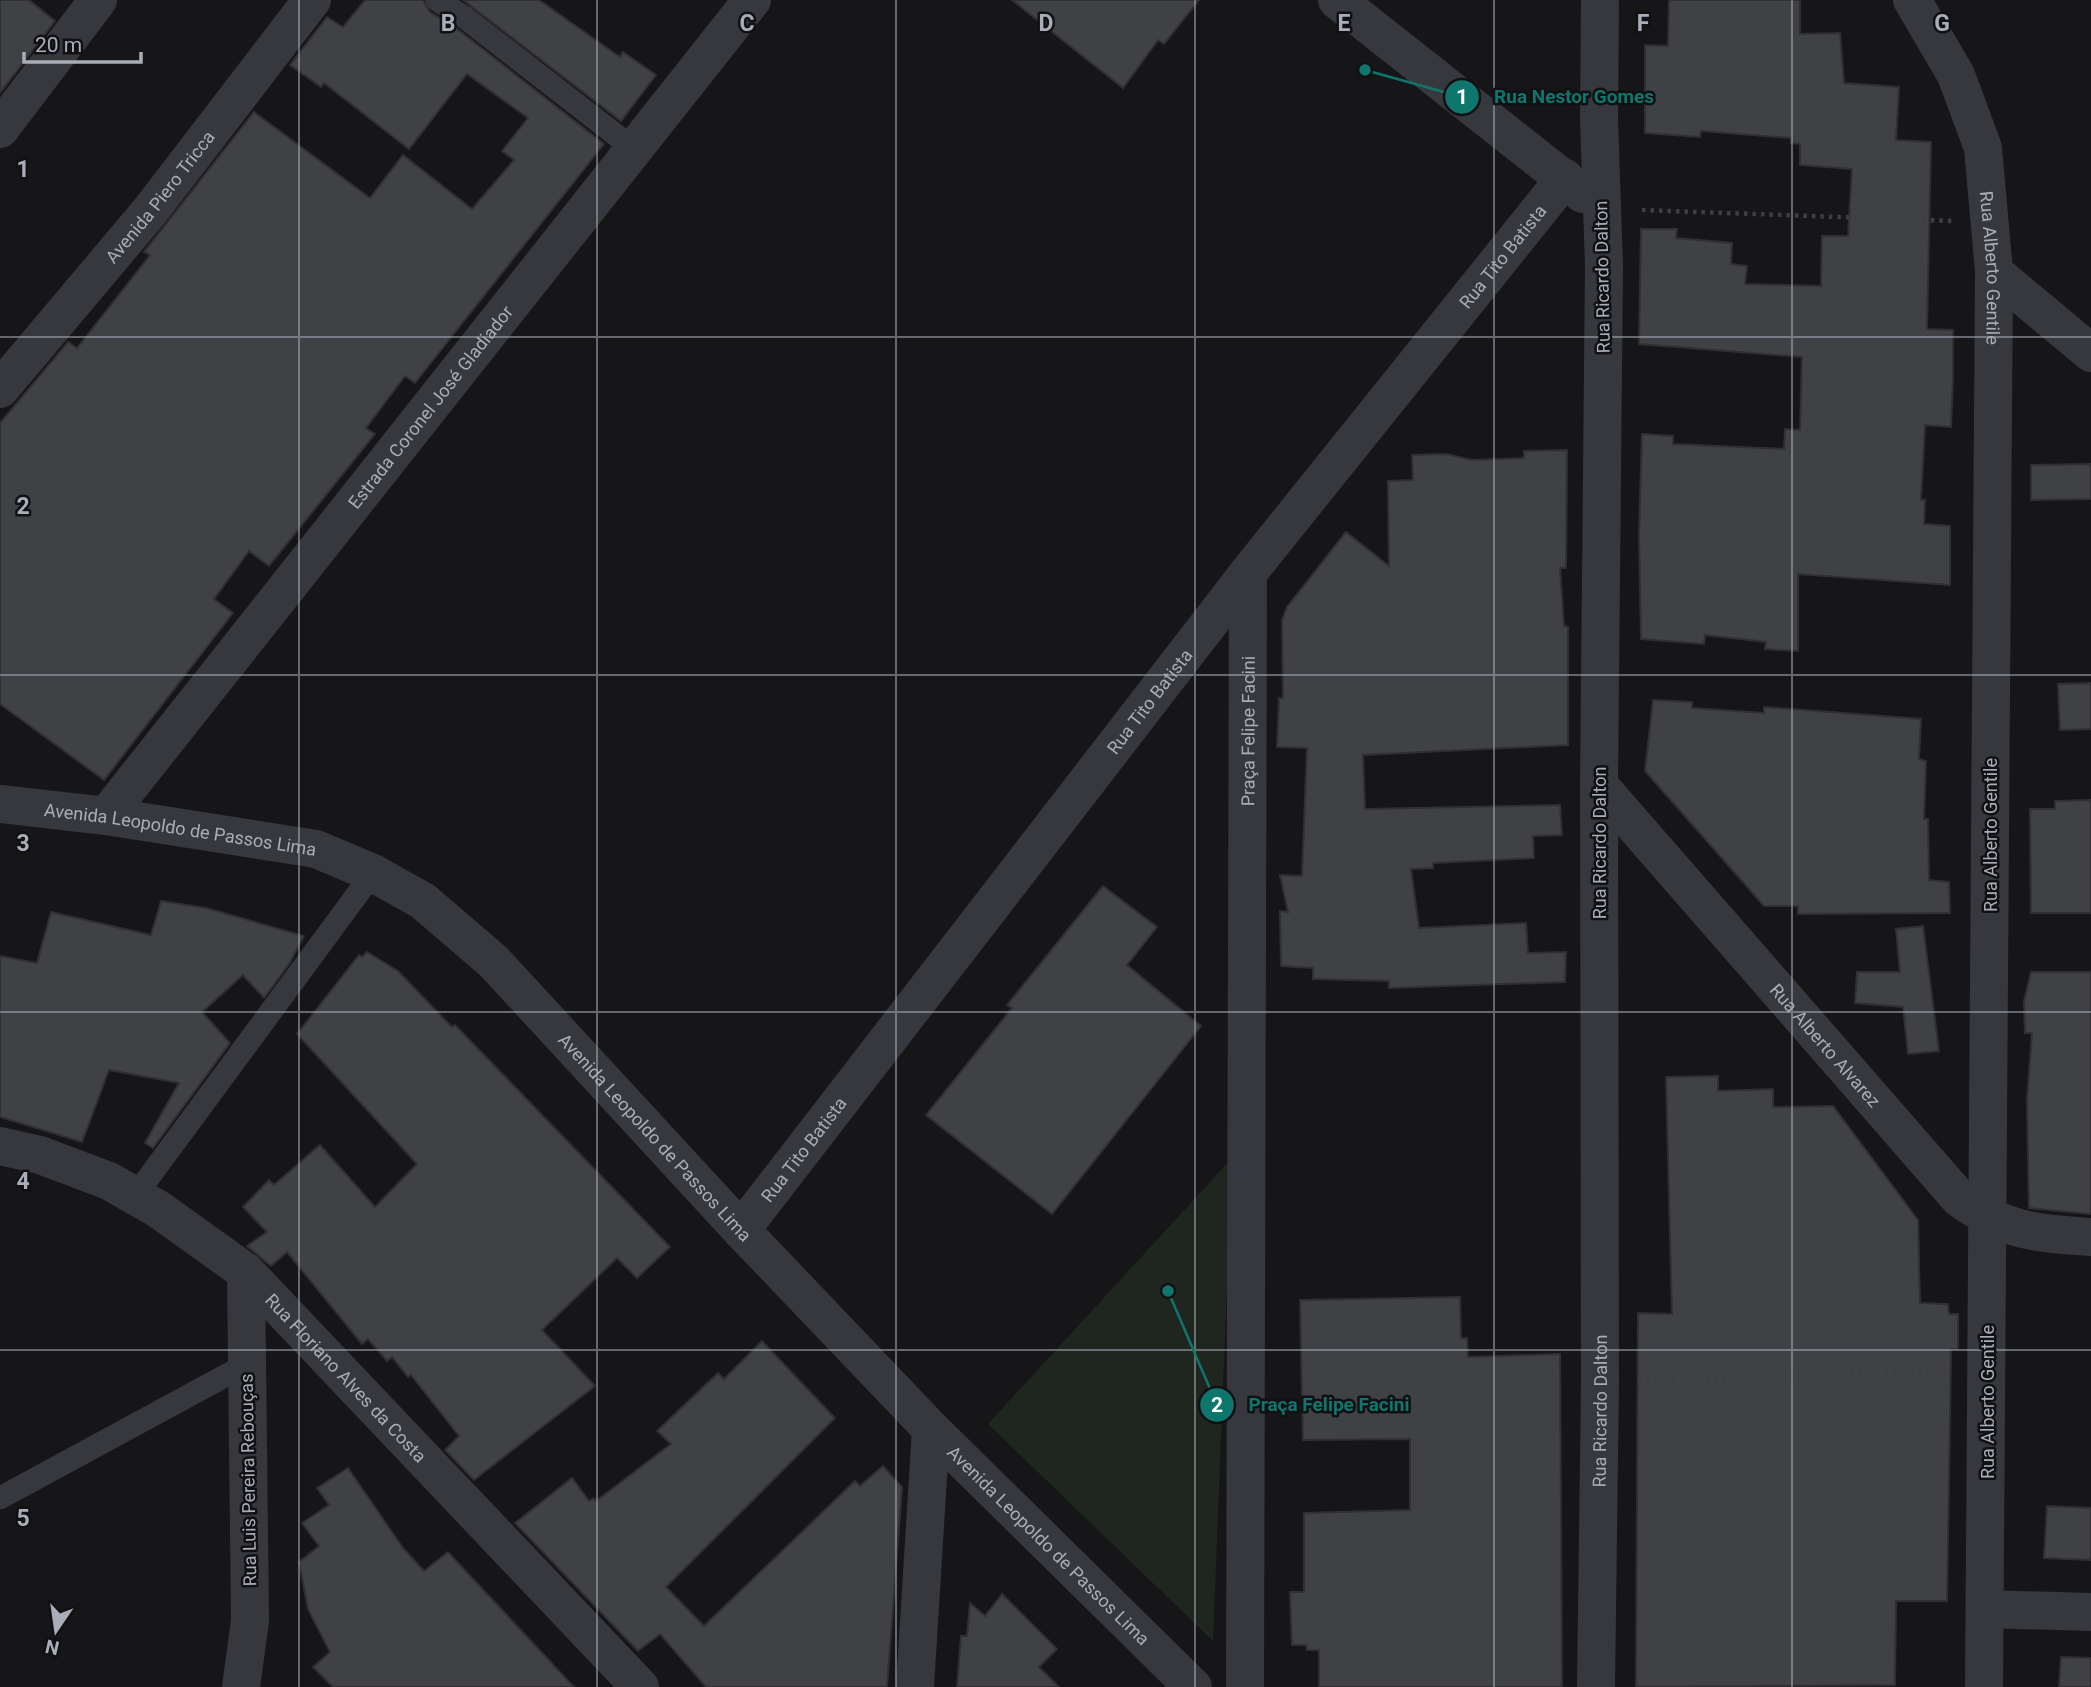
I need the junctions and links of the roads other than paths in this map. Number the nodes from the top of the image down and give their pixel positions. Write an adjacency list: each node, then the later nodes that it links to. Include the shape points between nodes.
1 (98, 0): 8 (street)
2 (312, 0): 14 (street, Avenida Piero Tricca, via 150,211)
3 (437, 0): 9 (lane)
4 (752, 0): 9 (street, Estrada Coronel José Gladiador)
5 (1337, 0): 10 (street)
6 (1600, 0): 11 (street, Rua Ricardo Dalton)
7 (1912, 0): 12 (street, Rua Alberto Gentile, via 1956,75 1983,148)
8 (0, 129)
9 (634, 149): 18 (street, Estrada Coronel José Gladiador)
10 (1565, 178): 11 (street); 15 (street, Rua Tito Batista)
11 (1601, 209): 16 (street, Rua Ricardo Dalton)
12 (1994, 272): 13 (street); 22 (street, Rua Alberto Gentile)
13 (2091, 353)
14 (0, 388)
15 (1248, 573): 23 (street, Rua Tito Batista); 35 (street, Praça Felipe Facini)
16 (1598, 785): 22 (street, Rua Alberto Alvarez, via 1959,1198); 36 (street, Rua Ricardo Dalton)
17 (0, 804): 18 (street, Avenida Leopoldo de Passos Lima)
18 (106, 816): 19 (street, Avenida Leopoldo de Passos Lima, via 316,849)
19 (373, 873): 21 (lane); 23 (street, Avenida Leopoldo de Passos Lima, via 423,901 494,962)
20 (0, 1146): 21 (street, Rua Floriano Alves da Costa, via 109,1181)
21 (135, 1196): 25 (street, Rua Floriano Alves da Costa)
22 (1988, 1219): 24 (street, Rua Alberto Alvarez, via 2031,1232); 29 (street, Rua Alberto Gentile)
23 (741, 1230): 27 (street, Avenida Leopoldo de Passos Lima)
24 (2091, 1237)
25 (246, 1272): 26 (street, Rua Luis Pereira Rebouças); 32 (street, Rua Floriano Alves da Costa)
26 (247, 1364): 28 (lane); 31 (street, Rua Luis Pereira Rebouças, via 250,1621)
27 (931, 1429): 33 (street); 34 (street, Avenida Leopoldo de Passos Lima)
28 (0, 1497)
29 (1985, 1609): 30 (street); 37 (street, Rua Alberto Gentile)
30 (2091, 1612)
31 (241, 1687)
32 (640, 1687)
33 (915, 1687)
34 (1193, 1687)
35 (1245, 1687)
36 (1596, 1687)
37 (1984, 1687)

